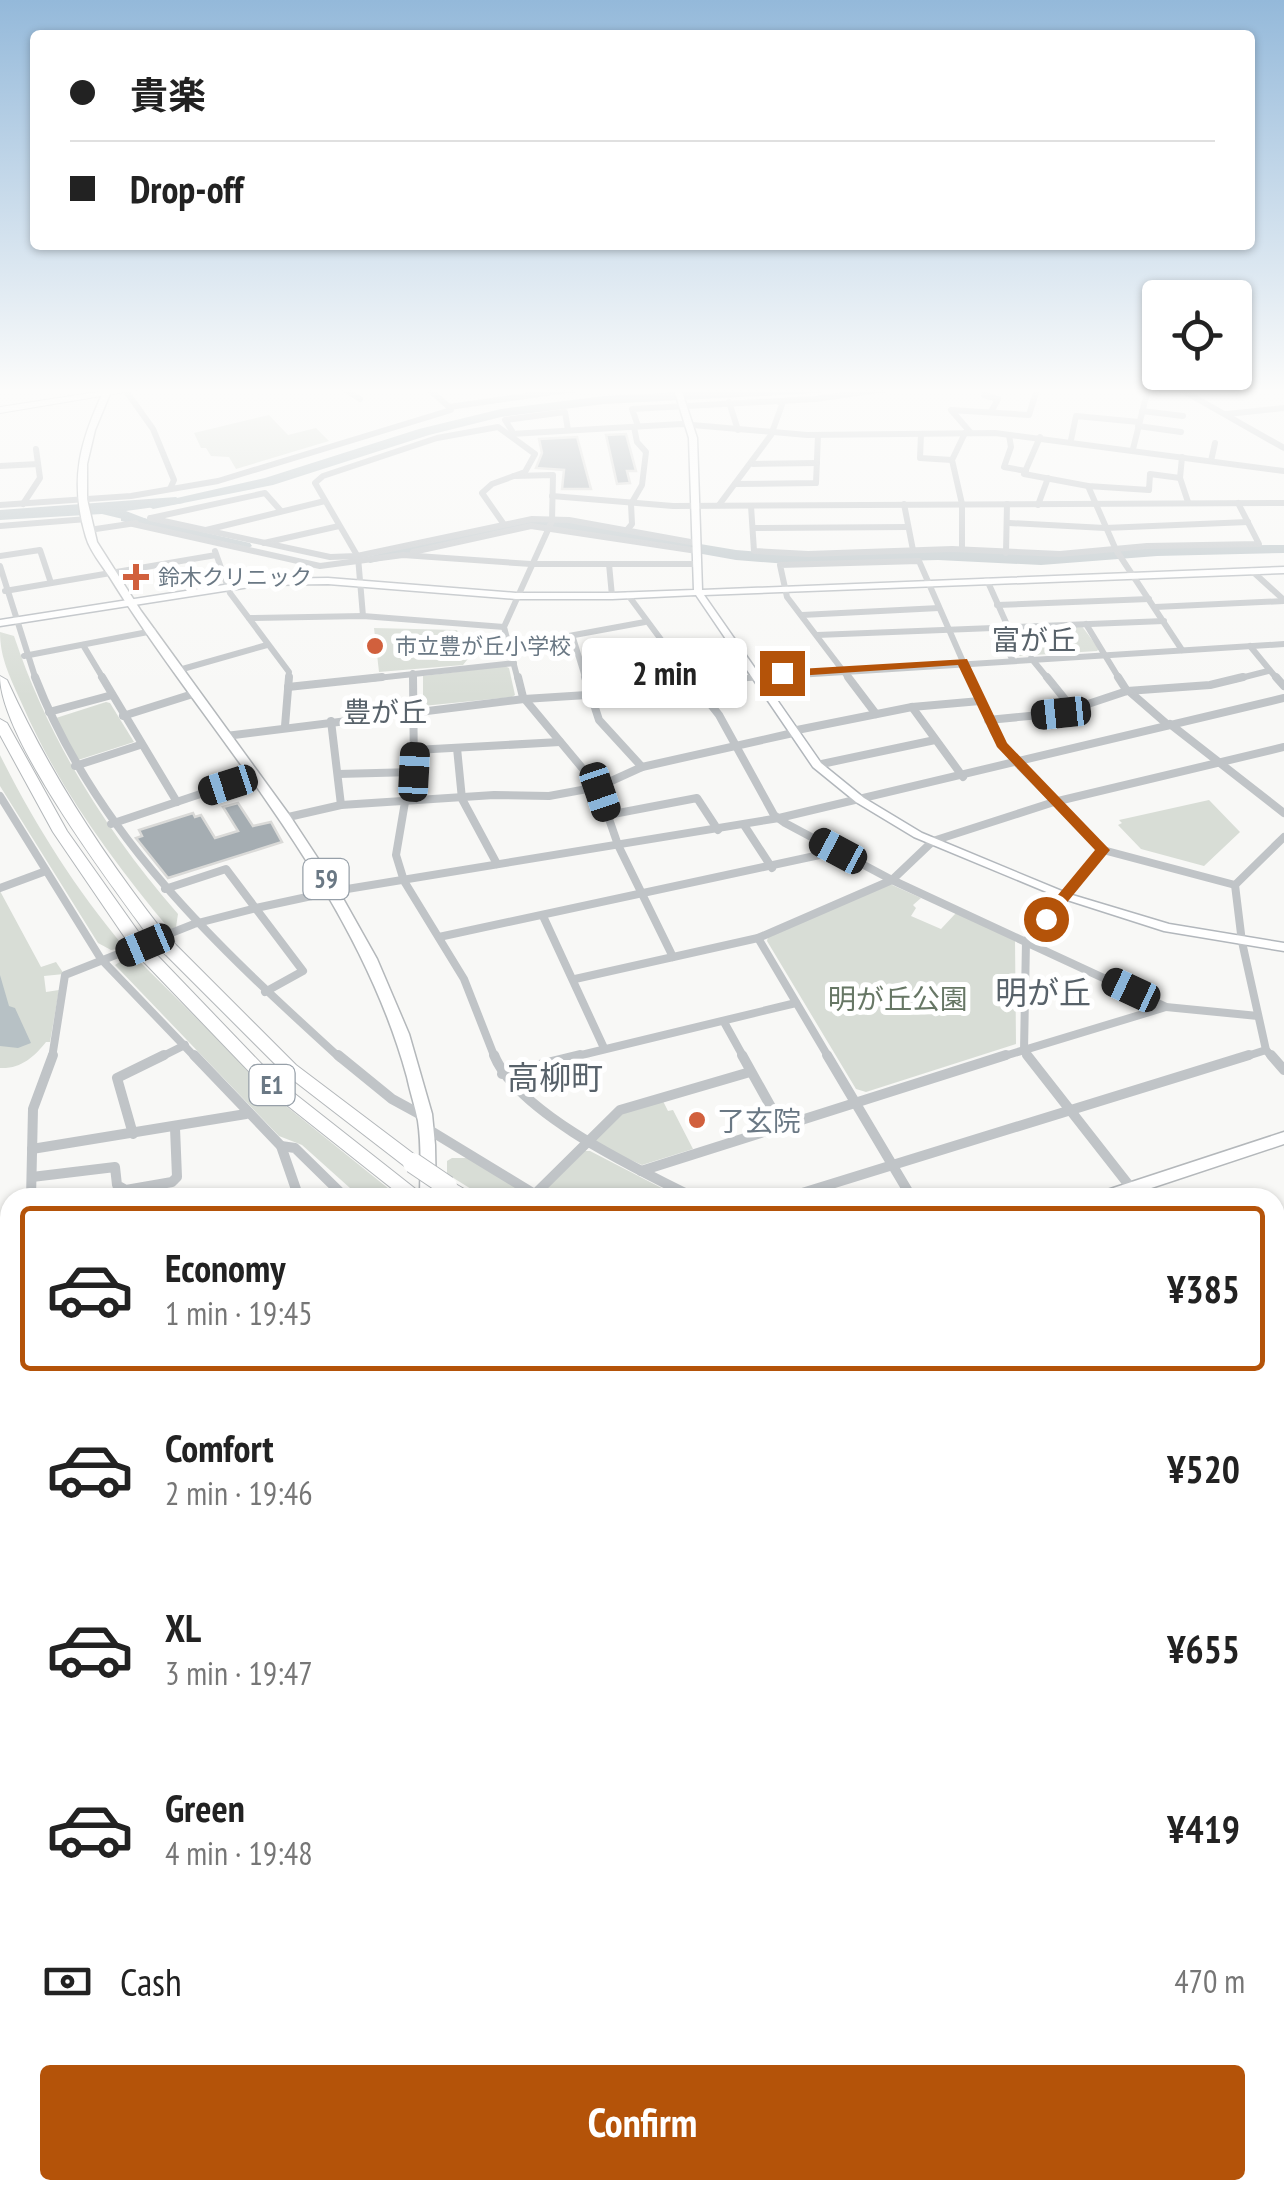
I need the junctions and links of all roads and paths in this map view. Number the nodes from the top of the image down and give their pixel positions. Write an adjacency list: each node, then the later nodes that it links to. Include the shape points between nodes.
1 (31, 492): 19 (street)
2 (84, 492): 15 (main road, 59)
3 (150, 492): 15 (street)
4 (320, 492): 16 (street)
5 (484, 492): 35 (street)
6 (552, 492): 14 (street)
7 (638, 492): 20 (street)
8 (695, 492): 26 (street)
9 (729, 492): 27 (street)
10 (959, 492): 22 (street)
11 (1043, 492): 29 (street)
12 (1090, 492): 30 (street)
13 (1185, 492): 17 (street)
14 (552, 496): 20 (street); 36 (street)
15 (84, 500): 19 (street); 33 (main road, 59)
16 (326, 501): 31 (street); 39 (street)
17 (1188, 502): 18 (street); 30 (street)
18 (1238, 503): 24 (street); 34 (street)
19 (23, 504): 25 (street)
20 (630, 504): 26 (street); 43 (street)
21 (904, 504): 22 (street); 28 (street); 40 (street)
22 (962, 504): 23 (street); 51 (street)
23 (1007, 504): 29 (street); 37 (street)
24 (1284, 504)
25 (0, 505)
26 (695, 505): 27 (street); 48 (street)
27 (719, 505): 28 (street)
28 (751, 506): 41 (street)
29 (1038, 506): 30 (street)
30 (1094, 508): 42 (street)
31 (282, 511): 32 (street, via 265,493); 44 (street)
32 (141, 521): 33 (street); 44 (street); 46 (street)
33 (88, 522): 38 (street); 64 (main road, 59)
34 (1248, 522): 42 (street); 49 (street, via 1259,544)
35 (503, 523): 36 (street); 56 (street)
36 (551, 523): 43 (street); 45 (street); 52 (street); 57 (street)
37 (1009, 523): 42 (street); 53 (street)
38 (0, 526)
39 (340, 526): 47 (street); 56 (street)
40 (908, 526): 41 (street); 50 (street)
41 (754, 528): 50 (street, via 754,550)
42 (1105, 528): 49 (street)
43 (627, 530): 48 (street)
44 (203, 531): 47 (street)
45 (629, 540): 48 (street); 59 (street)
46 (214, 543): 54 (street); 56 (street, via 305,564)
47 (260, 544): 56 (street)
48 (696, 547): 60 (street)
49 (1117, 548): 53 (street); 65 (street)
50 (914, 550): 51 (street)
51 (962, 550): 53 (street)
52 (413, 552): 56 (street); 57 (street)
53 (1006, 553)
54 (216, 554): 64 (street); 70 (street)
55 (0, 556): 69 (street, via 40,550)
56 (359, 560): 67 (street)
57 (531, 564): 58 (street); 75 (street)
58 (609, 564): 59 (street); 76 (street)
59 (629, 564): 60 (street)
60 (695, 564): 73 (street)
61 (0, 566): 72 (street)
62 (1284, 570): 63 (street)
63 (1252, 571): 65 (street); 79 (street)
64 (110, 572): 69 (street); 78 (main road, 59)
65 (1135, 575): 66 (street); 77 (street)
66 (987, 580): 68 (street); 80 (street)
67 (358, 582): 70 (street); 75 (street); 84 (street)
68 (928, 582): 71 (street); 71 (street, via 916,560 782,563); 82 (street)
69 (51, 583): 72 (street)
70 (227, 586): 78 (street); 85 (street)
71 (783, 589): 73 (street); 83 (street)
72 (6, 590): 86 (street)
73 (698, 592): 74 (street); 114 (street)
74 (628, 595): 76 (street); 88 (street)
75 (516, 596): 76 (street); 91 (street)
76 (612, 596)
77 (1149, 598): 80 (street); 81 (street)
78 (130, 600): 86 (street); 95 (main road, 59)
79 (1284, 600): 81 (street)
80 (997, 605): 92 (street)
81 (1155, 607): 87 (street)
82 (939, 608): 83 (street); 94 (street)
83 (802, 614): 96 (street)
84 (362, 616): 85 (street); 91 (street)
85 (249, 618): 100 (street)
86 (12, 621): 89 (street); 105 (street)
87 (1164, 621): 90 (street); 103 (street)
88 (645, 622): 97 (street); 116 (street)
89 (0, 623)
90 (1086, 624): 92 (street); 104 (street)
91 (504, 627): 102 (street)
92 (1008, 627): 93 (street)
93 (997, 628): 94 (street); 107 (street)
94 (948, 630): 96 (street); 108 (street)
95 (154, 631): 98 (street); 111 (main road, 59)
96 (817, 636): 110 (street)
97 (573, 638): 102 (street); 122 (street)
98 (84, 644): 105 (street); 121 (street)
99 (1284, 644): 101 (street)
100 (268, 645): 111 (street); 118 (street, via 288,672)
101 (1250, 646): 103 (street); 112 (street)
102 (510, 647): 109 (street)
103 (1182, 650): 104 (street)
104 (1106, 654): 106 (street); 119 (street)
105 (24, 656): 128 (street)
106 (1031, 658): 107 (street); 127 (street)
107 (1012, 659): 108 (street)
108 (962, 662): 110 (street); 125 (street)
109 (514, 663): 113 (street); 124 (street)
110 (841, 668): 114 (street); 130 (street)
111 (179, 670): 120 (main road, 59)
112 (1268, 670): 117 (street); 119 (street, via 1210,685)
113 (413, 674): 118 (street); 129 (street)
114 (753, 676): 116 (street); 137 (street)
115 (0, 680): 229 (highway, E1, bridge, via 78,827 156,934 290,1069)
116 (694, 683): 122 (street); 142 (street)
117 (1284, 686)
118 (288, 687): 136 (street)
119 (1128, 691): 127 (street); 135 (street)
120 (196, 693): 131 (street); 138 (main road, 59)
121 (112, 695): 128 (street); 131 (street)
122 (591, 695): 124 (street); 150 (street, via 600,720)
123 (1284, 698): 135 (street)
124 (524, 699): 129 (street); 140 (street)
125 (980, 701): 126 (street); 133 (street)
126 (912, 707): 130 (street); 139 (street)
127 (1072, 708): 133 (street)
128 (48, 712): 149 (street)
129 (416, 712): 132 (street); 145 (street)
130 (876, 714): 137 (street)
131 (123, 716): 141 (street)
132 (331, 720): 136 (street); 151 (street)
133 (988, 720): 146 (street)
134 (0, 723): 227 (highway, E1, via 60,832 142,949 270,1083)
135 (1168, 725): 146 (street); 147 (street)
136 (285, 726): 138 (street)
137 (792, 732): 142 (street); 148 (street)
138 (226, 736): 152 (main road, 59)
139 (935, 740): 148 (street); 153 (street)
140 (560, 742): 144 (street); 154 (street)
141 (140, 745): 149 (street); 158 (street)
142 (737, 746): 150 (street); 165 (street)
143 (1284, 747): 147 (street)
144 (457, 748): 145 (street); 156 (street)
145 (415, 750): 151 (street, via 414,772)
146 (1014, 760): 153 (street); 160 (street)
147 (1215, 763): 160 (street); 162 (street)
148 (817, 765): 157 (street)
149 (75, 766): 166 (street)
150 (642, 767): 154 (street)
151 (338, 774): 161 (street)
152 (254, 776): 158 (street); 164 (main road, 59)
153 (963, 777): 157 (street)
154 (598, 787): 156 (street); 163 (street)
155 (0, 796): 176 (street)
156 (462, 799): 159 (street); 174 (street)
157 (860, 800): 165 (street); 170 (street)
158 (177, 802): 166 (street)
159 (405, 802): 161 (street); 178 (street, via 396,854)
160 (1054, 802): 170 (street); 172 (street)
161 (342, 806): 164 (street)
162 (1284, 813)
163 (608, 815): 168 (street, via 698,798); 171 (street)
164 (284, 818): 182 (main road, 59)
165 (779, 818): 167 (street); 173 (street)
166 (111, 824): 181 (street)
167 (744, 825): 168 (street); 175 (street)
168 (718, 830): 171 (street)
169 (1284, 837): 179 (street)
170 (933, 842): 177 (street); 184 (street)
171 (618, 846): 174 (street); 183 (street)
172 (1103, 850): 179 (street); 184 (street)
173 (838, 851): 175 (street); 177 (street)
174 (498, 864): 178 (street)
175 (772, 868): 183 (street)
176 (46, 871): 180 (street); 194 (street)
177 (892, 880): 189 (street); 190 (street)
178 (404, 881): 182 (street); 188 (street)
179 (1235, 885): 191 (street)
180 (0, 888)
181 (165, 890): 185 (street, via 226,869); 187 (street)
182 (335, 891): 185 (street); 211 (main road, 59, via 408,1045)
183 (641, 896): 186 (street); 193 (street)
184 (1064, 896): 190 (street); 191 (street)
185 (256, 908): 187 (street); 196 (street, via 303,971)
186 (543, 916): 188 (street); 195 (street)
187 (194, 924): 194 (street); 196 (street)
188 (439, 937): 207 (street, via 464,979)
189 (758, 938): 193 (street); 197 (street)
190 (1026, 941): 198 (street); 204 (street)
191 (1242, 942): 192 (street); 199 (street)
192 (1284, 947)
193 (673, 957): 195 (street)
194 (102, 959): 201 (street); 218 (street, via 66,975 56,1046 33,1110)
195 (574, 980): 202 (street)
196 (265, 992): 211 (street)
197 (796, 1004): 200 (street); 208 (street)
198 (1166, 1007): 199 (street); 204 (street)
199 (1258, 1016): 203 (street)
200 (724, 1022): 202 (street); 206 (street)
201 (185, 1045): 210 (street); 214 (street, via 117,1078)
202 (604, 1048): 207 (street)
203 (1266, 1050): 205 (street); 209 (street)
204 (1024, 1051): 208 (street); 209 (street)
205 (1284, 1070)
206 (750, 1072): 212 (street); 216 (street, via 620,1110)
207 (502, 1074): 216 (street)
208 (856, 1100): 212 (street); 219 (street)
209 (1070, 1109): 219 (street); 235 (street)
210 (246, 1114): 213 (street); 217 (street)
211 (426, 1122): 228 (main road, 59); 230 (street)
212 (782, 1125): 220 (street)
213 (175, 1128): 214 (street); 224 (street, via 177,1177)
214 (133, 1134): 218 (street)
215 (1284, 1138): 236 (main road)
216 (586, 1143): 220 (street); 231 (street)
217 (281, 1146): 225 (street); 226 (street, via 295,1148)
218 (32, 1149): 221 (street)
219 (893, 1165): 233 (street); 234 (street)
220 (641, 1171): 232 (street)
221 (32, 1176): 222 (street); 223 (street, via 116,1167)
222 (31, 1188)
223 (122, 1188)
224 (138, 1188)
225 (295, 1188)
226 (336, 1188)
227 (409, 1188)
228 (421, 1188)
229 (450, 1188)
230 (526, 1188)
231 (545, 1188)
232 (673, 1188)
233 (818, 1188)
234 (906, 1188)
235 (1131, 1188)
236 (1149, 1188)

